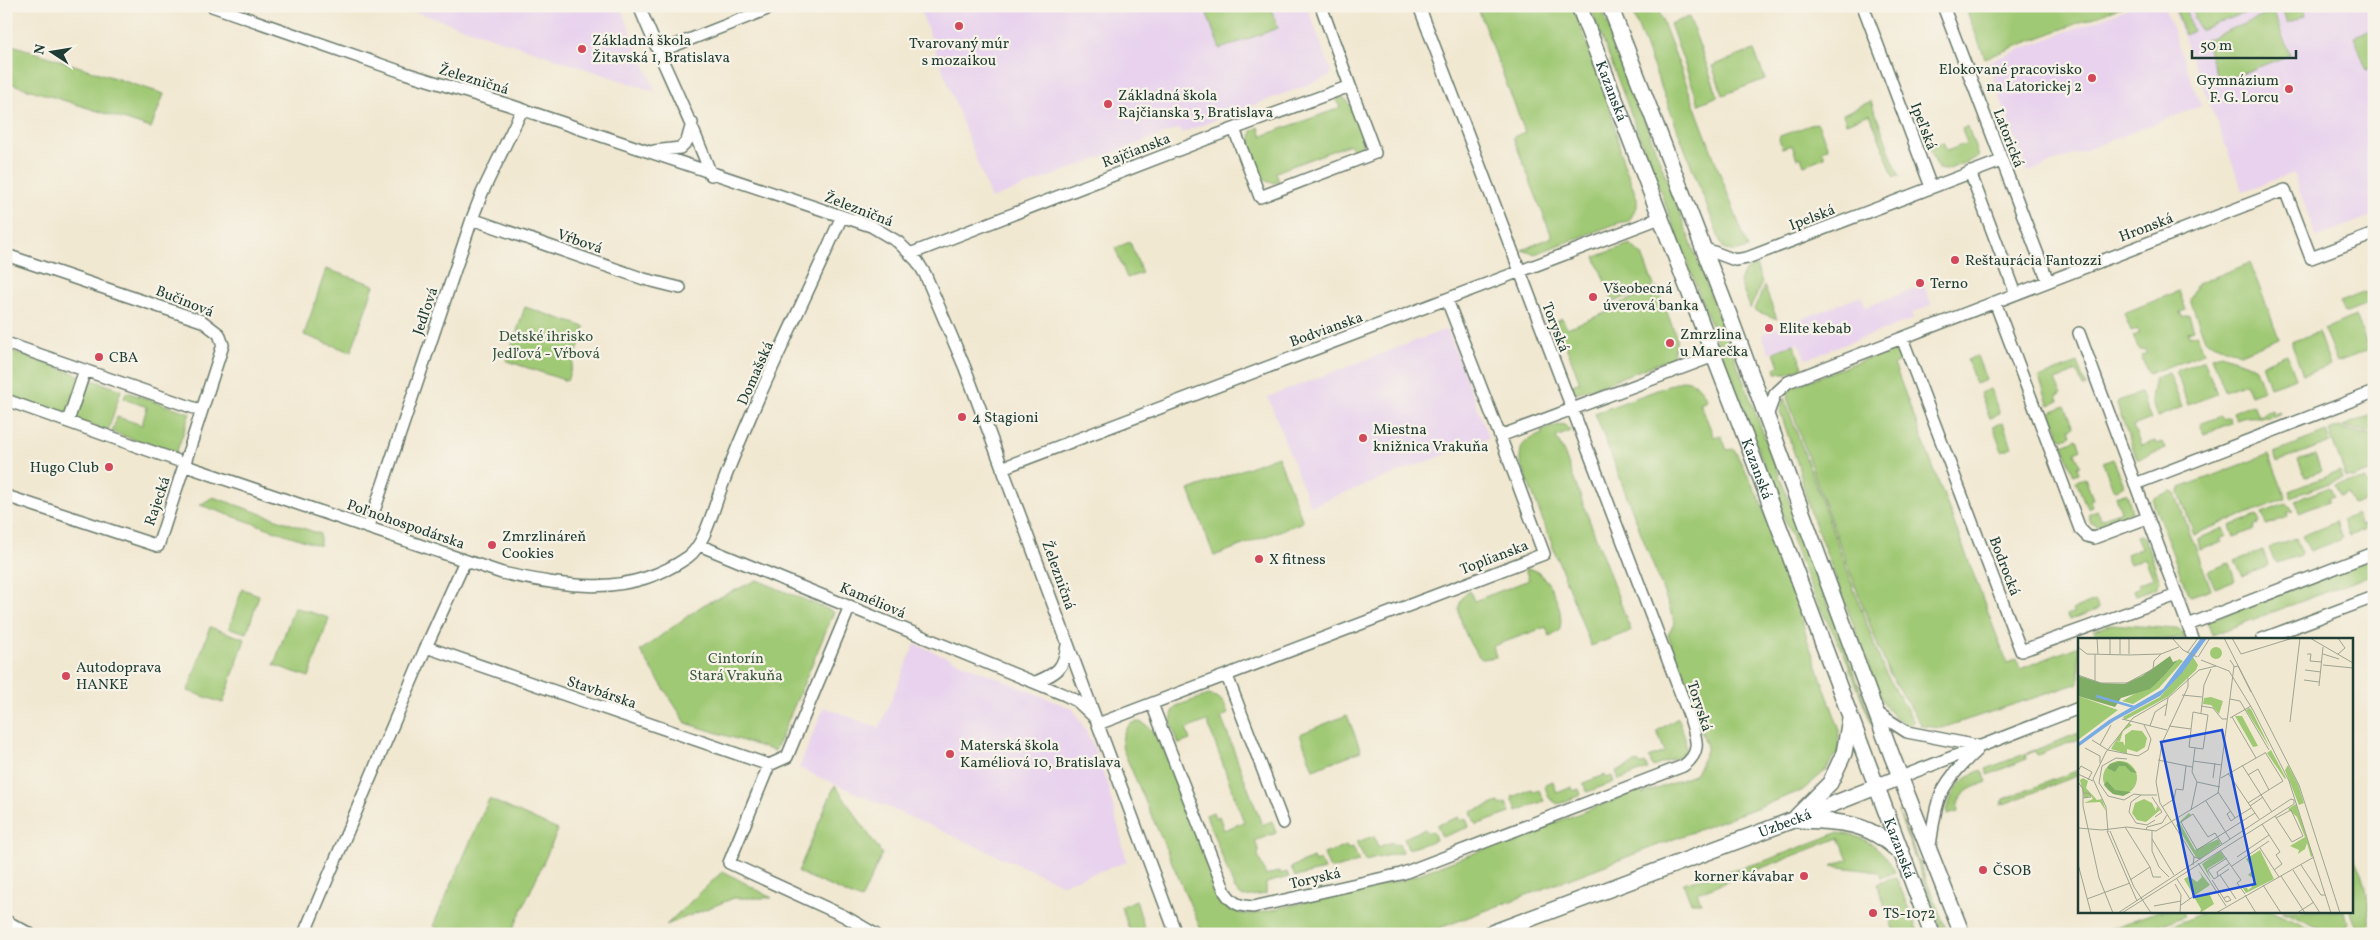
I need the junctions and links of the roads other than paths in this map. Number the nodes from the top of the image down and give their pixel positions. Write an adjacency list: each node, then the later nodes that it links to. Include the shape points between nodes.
1 (212, 6): 12 (street, Železničná)
2 (639, 6): 10 (street)
3 (775, 6): 10 (street)
4 (1321, 6): 11 (street)
5 (1419, 6): 27 (street, Toryská)
6 (1579, 6): 21 (main road, Kazanská)
7 (1610, 6): 24 (main road, Kazanská)
8 (1863, 6): 19 (street, Ipeľská)
9 (1943, 6): 16 (street, Latorická)
10 (658, 52): 13 (street)
11 (1350, 86): 14 (street, Rajčianska); 14 (street, via 1375,153 1260,197)
12 (522, 110): 15 (street, Železničná); 22 (street, Jedľová)
13 (692, 123): 15 (street, via 687,141 680,148 666,152); 18 (street)
14 (1234, 129): 25 (street, Rajčianska)
15 (643, 151): 18 (street, Železničná)
16 (2001, 161): 17 (street); 28 (street, Latorická)
17 (1970, 172): 19 (street); 30 (street)
18 (711, 175): 20 (street, Železničná)
19 (1931, 187): 24 (street, Ipelská, via 1747,258 1735,260)
20 (842, 216): 25 (street, Železničná, via 882,232); 51 (street, Domašská, via 727,473)
21 (1660, 218): 27 (street, Bodvianska); 36 (main road, Kazanská)
22 (472, 219): 29 (street, Vŕbová, via 644,279); 50 (street, Jedľová)
23 (2374, 234): 28 (street, Hronská, via 2311,258 2285,190)
24 (1703, 248): 42 (main road, Kazanská)
25 (910, 254): 46 (street, Železničná, via 925,274 965,368)
26 (6, 255): 45 (street, Bučinová, via 202,321 219,334 223,350)
27 (1519, 272): 31 (street, Bodvianska); 41 (street, Toryská)
28 (2048, 281): 30 (street, Hronská)
29 (680, 288)
30 (2016, 294): 32 (street, Hronská)
31 (1447, 300): 44 (street); 46 (street, Bodvianska)
32 (1995, 302): 34 (street, Hronská); 49 (street, via 2080,530 2094,538)
33 (2079, 333): 47 (street)
34 (1902, 338): 42 (street, Hronská, via 1788,382 1775,394); 54 (street, Bodrocká, via 2021,651)
35 (6, 343): 37 (street)
36 (1714, 356): 41 (street); 67 (main road, Kazanská)
37 (85, 370): 40 (street); 43 (street)
38 (2374, 392): 47 (street)
39 (6, 400): 43 (street, Poľnohospodárska)
40 (194, 408)
41 (1572, 410): 44 (street); 64 (street, Toryská, via 1690,718 1696,738 1696,753 1691,761 1401,874 1253,907 1238,906 1225,892)
42 (1767, 416): 66 (main road, Kazanská)
43 (68, 421): 45 (street, Poľnohospodárska)
44 (1500, 436): 62 (street, Toplianska, via 1544,554)
45 (181, 463): 48 (street, Rajecká, via 158,546); 50 (street, Poľnohospodárska)
46 (1002, 468): 60 (street, Železničná)
47 (2139, 482): 49 (street)
48 (6, 496)
49 (2147, 518): 54 (street)
50 (369, 526): 53 (street, Poľnohospodárska)
51 (699, 545): 53 (street, Poľnohospodárska, via 689,556 655,574 602,587 577,587 538,580); 56 (street, Kaméliová)
52 (2374, 553): 57 (street)
53 (465, 561): 61 (street)
54 (2177, 596): 57 (street)
55 (2374, 597): 59 (street)
56 (850, 606): 63 (street, Kaméliová); 70 (street, via 787,757)
57 (2188, 625): 58 (street)
58 (2193, 638)
59 (2265, 638)
60 (1067, 641): 63 (street, via 1065,658 1058,670); 68 (street, Železničná)
61 (426, 647): 70 (street, Stavbárska); 79 (street)
62 (1227, 676): 64 (street, Toplianska); 74 (street)
63 (1036, 682): 68 (street, Kaméliová, via 1073,698)
64 (1152, 704): 68 (street, Toplianska)
65 (2078, 708): 69 (street, Uzbecká)
66 (1876, 712): 69 (street, via 1908,732); 71 (main road, Kazanská)
67 (1850, 717): 72 (main road, Kazanská); 73 (main road, via 1844,753 1830,784)
68 (1097, 722): 81 (street, Železničná)
69 (1980, 746): 71 (street, Uzbecká); 75 (street, via 1942,793)
70 (769, 765): 80 (street, via 730,863 844,916)
71 (1901, 777): 72 (main road, Uzbecká); 75 (main road, Kazanská)
72 (1877, 786): 73 (main road, Uzbecká); 76 (main road, Kazanská)
73 (1792, 820): 76 (main road, via 1832,822 1862,828 1876,834); 82 (main road, Uzbecká)
74 (1283, 823)
75 (1929, 852): 84 (main road, Kazanská)
76 (1902, 854): 83 (main road, Kazanská)
77 (6, 921): 78 (street)
78 (30, 934)
79 (304, 934)
80 (875, 934)
81 (1176, 934)
82 (1489, 934)
83 (1932, 934)
84 (1962, 934)

